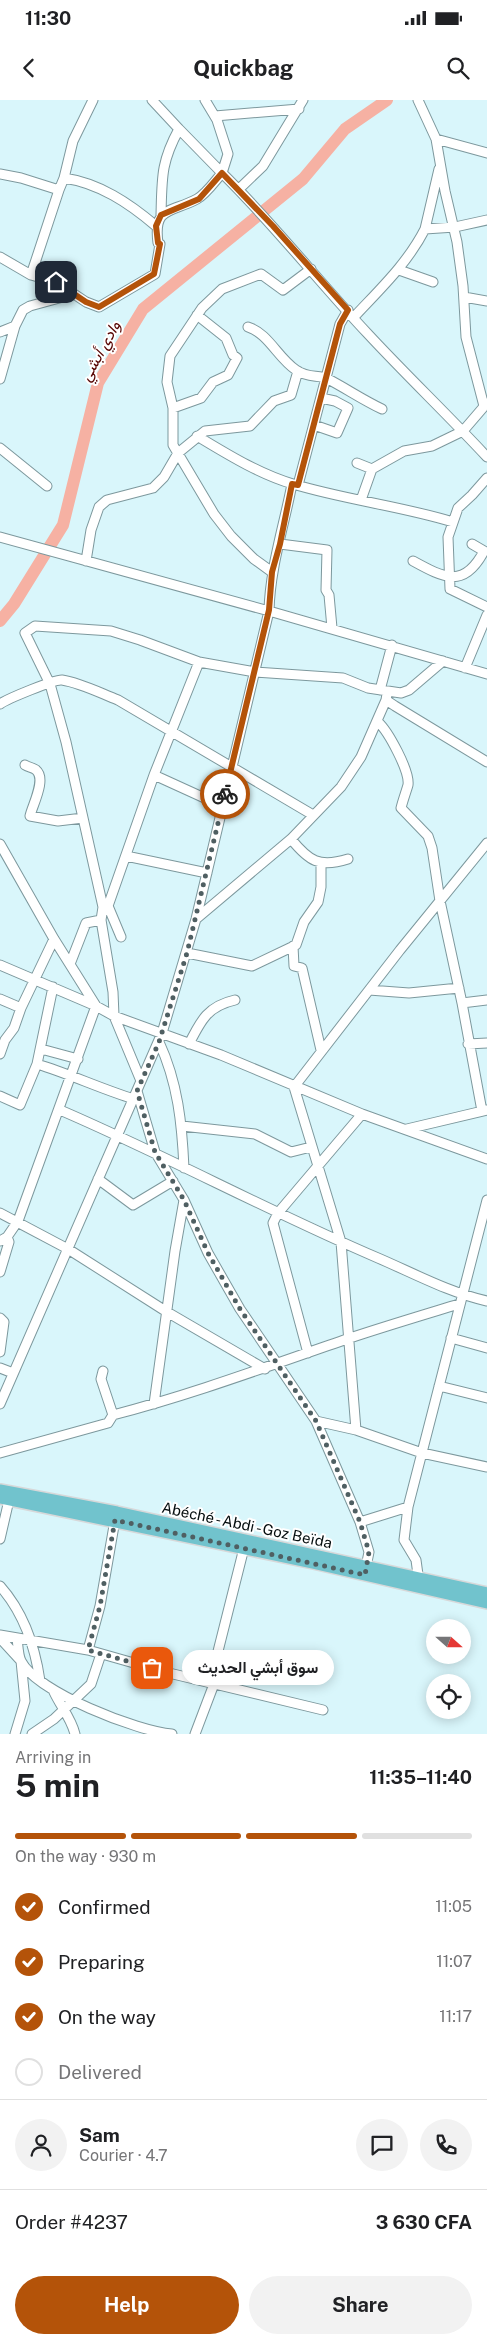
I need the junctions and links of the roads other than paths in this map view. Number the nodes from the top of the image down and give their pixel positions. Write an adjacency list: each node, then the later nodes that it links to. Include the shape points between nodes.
1 (94, 100): 13 (street, via 73,141)
2 (152, 100): 7 (street)
3 (205, 100): 6 (street)
4 (418, 100): 8 (street)
5 (301, 104): 6 (street); 15 (street, via 263,166)
6 (213, 108): 11 (street, via 228,154)
7 (179, 129): 11 (street); 16 (street, via 164,163)
8 (436, 139): 9 (street); 10 (street)
9 (487, 153)
10 (440, 163): 19 (street); 20 (street)
11 (222, 173): 15 (street); 16 (street, via 199,199)
12 (0, 174): 14 (street)
13 (64, 178): 14 (street); 18 (street, via 82,180 118,198)
14 (59, 190): 24 (street)
15 (241, 193): 22 (street)
16 (161, 215): 18 (street)
17 (487, 220): 19 (street)
18 (156, 226): 26 (street, via 160,244 154,274 99,307)
19 (455, 227): 20 (street); 27 (street)
20 (424, 229): 23 (street, via 413,252)
21 (0, 257): 24 (street)
22 (311, 269): 29 (street); 30 (street, via 283,290 261,274 222,290)
23 (399, 270): 25 (street); 29 (street)
24 (31, 275): 26 (street, via 56,282)
25 (433, 282)
26 (74, 294): 31 (street, via 30,306 23,310)
27 (464, 296): 28 (street); 38 (street, via 466,337)
28 (487, 301)
29 (351, 314): 35 (street, via 340,324); 42 (street)
30 (197, 316): 39 (street, via 170,356 167,382); 39 (street, via 226,338 237,358 228,375 213,382 201,398)
31 (15, 326): 33 (street); 36 (street)
32 (248, 327): 34 (street, via 258,330 286,363)
33 (0, 332)
34 (298, 371): 35 (street, via 309,377); 43 (street, via 291,395 274,401 250,426 205,431)
35 (326, 378): 37 (street); 40 (street)
36 (0, 379)
37 (321, 398): 41 (street); 41 (street, via 348,408 337,433)
38 (486, 405): 42 (street)
39 (173, 408): 45 (street, via 173,445)
40 (382, 408)
41 (314, 425): 50 (street)
42 (463, 431): 46 (street); 48 (street, via 432,446 404,451)
43 (197, 436): 45 (street); 50 (street, via 236,459)
44 (0, 448): 51 (street)
45 (178, 453): 57 (street, via 164,477 153,488 107,500 99,507); 59 (street, via 230,536)
46 (487, 457)
47 (357, 463): 48 (street)
48 (372, 469): 52 (street)
49 (487, 478): 53 (street, via 458,508)
50 (295, 484): 52 (street); 55 (street)
51 (47, 486)
52 (361, 500): 53 (street, via 415,510)
53 (453, 522): 60 (street, via 448,537)
54 (0, 537): 57 (street)
55 (280, 544): 59 (street); 64 (street, via 327,550 326,590)
56 (472, 544): 60 (street, via 484,552 476,566 468,573)
57 (86, 561): 62 (street)
58 (413, 561): 60 (street)
59 (272, 572): 62 (street)
60 (448, 577): 61 (street, via 450,590)
61 (487, 607)
62 (269, 610): 64 (street); 69 (street)
63 (487, 615): 68 (street)
64 (332, 628): 65 (street)
65 (392, 645): 67 (street); 72 (street)
66 (199, 662): 69 (street); 71 (street, via 111,631 35,626 25,633); 75 (street)
67 (443, 662): 68 (street); 72 (street, via 409,690)
68 (466, 668): 70 (street)
69 (255, 672): 72 (street, via 343,678); 78 (street)
70 (487, 674)
71 (50, 684): 73 (street); 75 (street, via 60,680 88,688 118,700); 82 (street)
72 (385, 694): 74 (street); 76 (street)
73 (0, 704)
74 (378, 722): 81 (street, via 341,787); 90 (street, via 407,774 408,786 401,808 428,836)
75 (170, 731): 78 (street); 79 (street)
76 (487, 762)
77 (25, 765): 82 (street, via 36,769 39,774 38,794 30,816 58,821)
78 (232, 766): 80 (street); 81 (street)
79 (154, 776): 80 (street); 86 (street)
80 (222, 806): 89 (street)
81 (313, 815): 83 (street)
82 (83, 818): 91 (street)
83 (291, 839): 88 (street, via 306,857); 92 (street)
84 (487, 843): 90 (street)
85 (0, 844): 95 (street)
86 (126, 856): 89 (street); 91 (street)
87 (348, 859): 88 (street)
88 (321, 863): 96 (street, via 318,902 304,922 300,939)
89 (206, 873): 92 (street)
90 (440, 901): 102 (street); 103 (street)
91 (105, 907): 93 (street); 94 (street)
92 (196, 919): 97 (street)
93 (102, 920): 98 (street, via 86,923); 110 (street, via 114,992)
94 (121, 937)
95 (54, 939): 98 (street); 100 (street)
96 (293, 946): 97 (street, via 252,966); 118 (street, via 294,966 302,968)
97 (187, 953): 111 (street)
98 (70, 964): 108 (street)
99 (0, 966): 100 (street)
100 (36, 980): 101 (street); 109 (street)
101 (53, 987): 108 (street); 117 (street)
102 (458, 988): 103 (street, via 408,993); 107 (street)
103 (368, 990): 118 (street)
104 (0, 999): 109 (street)
105 (236, 1000): 115 (street, via 222,1003 201,1020)
106 (487, 1000): 107 (street)
107 (462, 1003): 116 (street)
108 (96, 1006): 110 (street); 120 (street)
109 (21, 1008): 112 (street, via 14,1028)
110 (114, 1016): 111 (street); 123 (street)
111 (162, 1033): 113 (street); 115 (street)
112 (3, 1038): 119 (street)
113 (159, 1042): 123 (street); 130 (street, via 177,1092)
114 (487, 1043): 116 (street)
115 (189, 1044): 124 (street)
116 (468, 1044): 128 (street)
117 (41, 1049): 120 (street); 121 (street)
118 (321, 1050): 124 (street)
119 (0, 1054)
120 (78, 1059): 122 (street)
121 (37, 1064): 122 (street); 126 (street, via 20,1105)
122 (71, 1075): 125 (street, via 106,1090); 127 (street)
123 (141, 1081): 125 (street)
124 (294, 1086): 129 (street); 133 (street)
125 (136, 1095): 132 (street); 134 (street)
126 (0, 1096)
127 (60, 1110): 132 (street); 144 (street)
128 (484, 1110): 131 (street)
129 (362, 1114): 131 (street); 136 (street)
130 (182, 1126): 133 (street, via 255,1134 291,1152); 137 (street)
131 (406, 1129): 135 (street)
132 (118, 1135): 134 (street); 138 (street)
133 (311, 1147): 136 (street)
134 (155, 1152): 137 (street); 139 (street)
135 (487, 1159)
136 (317, 1166): 143 (street); 146 (street)
137 (184, 1168): 143 (street)
138 (98, 1179): 139 (street, via 134,1205); 147 (street)
139 (173, 1181): 140 (street)
140 (184, 1200): 152 (street); 159 (street, via 208,1253 240,1309)
141 (487, 1200): 149 (street)
142 (0, 1213): 144 (street)
143 (278, 1214): 146 (street); 158 (street, via 273,1224)
144 (18, 1220): 145 (street); 147 (street)
145 (3, 1239): 148 (street, via 8,1242)
146 (341, 1242): 149 (street); 154 (street)
147 (68, 1249): 152 (street); 163 (street)
148 (0, 1272)
149 (462, 1294): 150 (street); 151 (street)
150 (487, 1301)
151 (459, 1304): 154 (street); 155 (street)
152 (167, 1312): 161 (street); 167 (street)
153 (0, 1318): 157 (street, via 4,1322)
154 (350, 1338): 158 (street); 170 (street)
155 (451, 1338): 156 (street); 164 (street)
156 (487, 1348)
157 (0, 1352)
158 (308, 1353): 159 (street)
159 (278, 1364): 161 (street); 169 (street)
160 (0, 1368): 163 (street)
161 (264, 1369): 167 (street)
162 (103, 1370): 168 (street, via 101,1379)
163 (13, 1374): 166 (street)
164 (439, 1386): 165 (street); 172 (street)
165 (487, 1398)
166 (0, 1404)
167 (154, 1404): 168 (street)
168 (113, 1415): 171 (street, via 108,1423)
169 (316, 1421): 170 (street); 178 (street)
170 (356, 1430): 172 (street)
171 (0, 1453)
172 (422, 1453): 173 (street); 176 (street)
173 (487, 1467)
174 (0, 1490): 181 (main road, Abéché - Abdi - Goz Beïda)
175 (4, 1499): 177 (main road); 179 (street)
176 (408, 1508): 178 (street); 183 (street, via 404,1540 416,1560)
177 (115, 1520): 180 (main road); 190 (street, via 100,1606)
178 (360, 1522): 182 (street, via 369,1552)
179 (0, 1539)
180 (244, 1548): 181 (main road); 194 (street)
181 (263, 1548): 182 (main road)
182 (366, 1571): 183 (main road)
183 (419, 1583): 185 (main road); 186 (main road, via 453,1596)
184 (0, 1586): 189 (street, via 26,1623)
185 (487, 1593)
186 (487, 1603)
187 (0, 1636): 188 (street); 192 (street)
188 (17, 1638): 189 (street); 192 (street)
189 (30, 1640): 190 (street); 193 (street, via 38,1662)
190 (88, 1650): 191 (street)
191 (101, 1654): 194 (street); 196 (street, via 91,1684)
192 (21, 1661): 193 (street); 199 (street, via 25,1701)
193 (40, 1681): 195 (street)
194 (212, 1683): 198 (street); 203 (street)
195 (54, 1692): 196 (street); 197 (street)
196 (73, 1702): 197 (street); 202 (street, via 155,1733)
197 (63, 1709): 200 (street, via 54,1720); 201 (street, via 71,1719)
198 (323, 1710)
199 (16, 1734)
200 (32, 1734)
201 (75, 1734)
202 (172, 1734)
203 (195, 1734)

